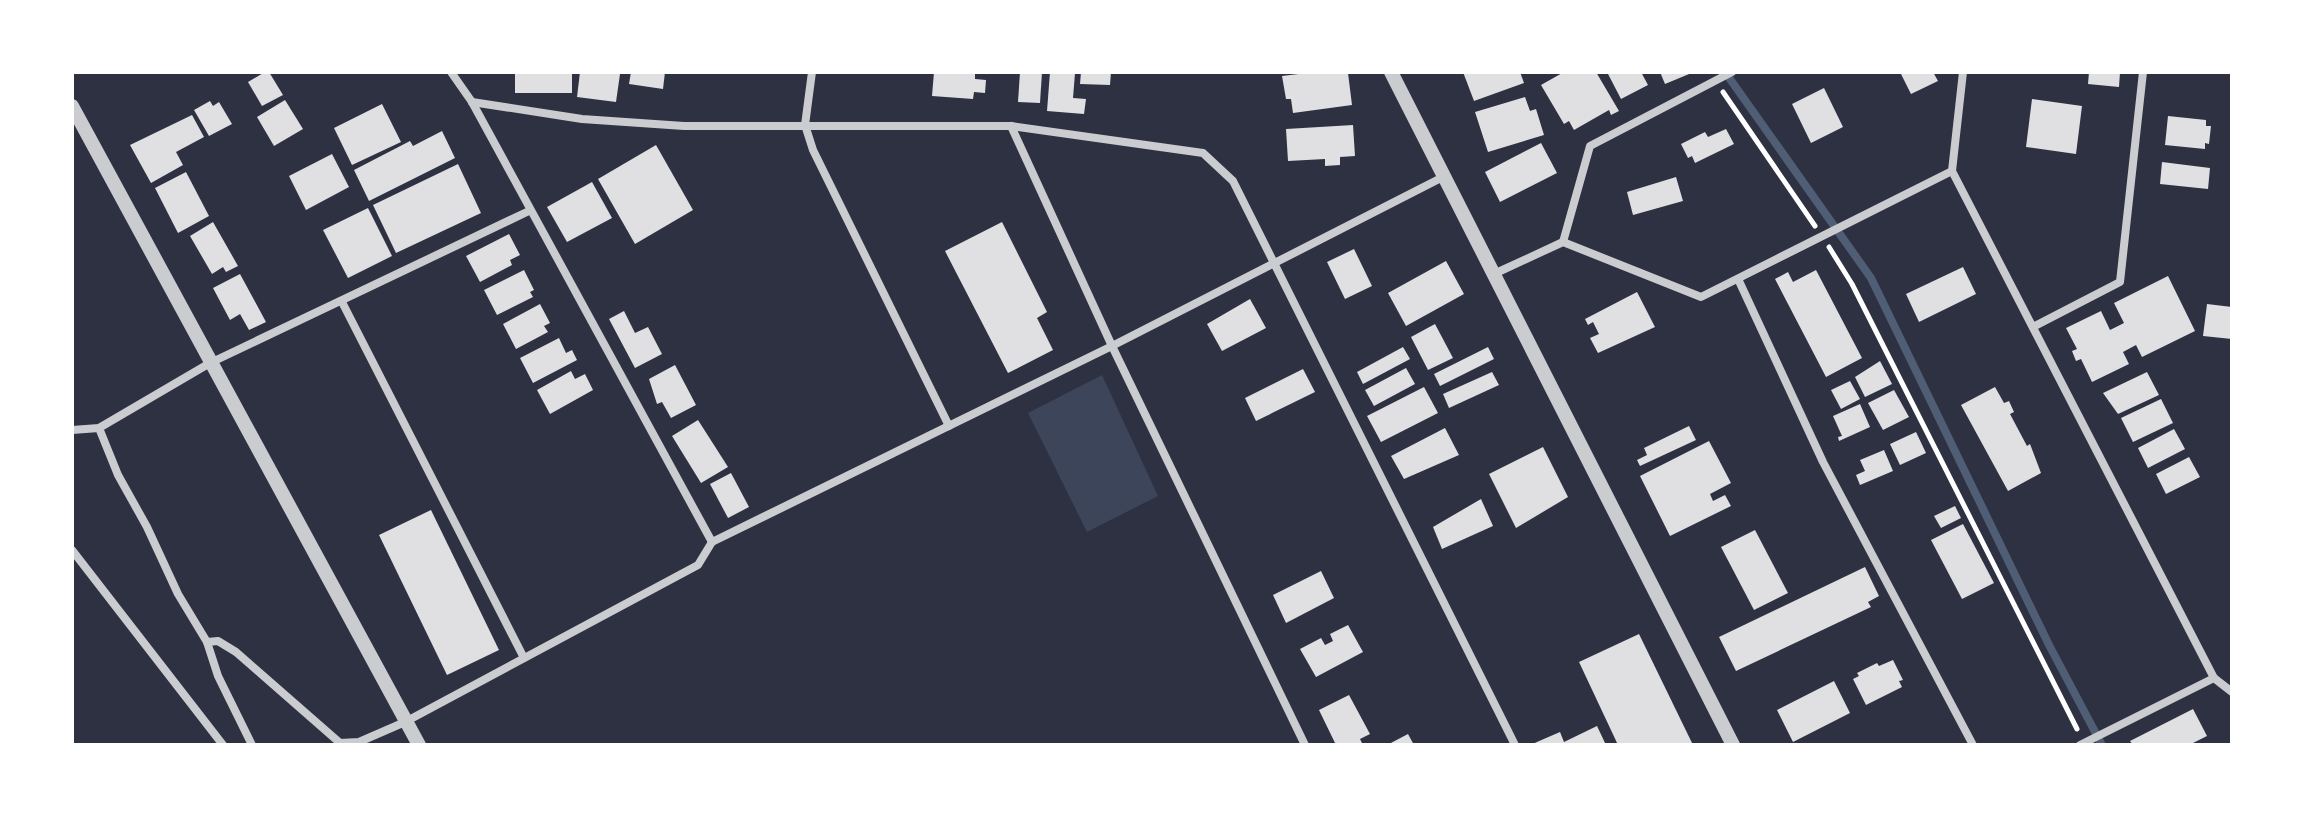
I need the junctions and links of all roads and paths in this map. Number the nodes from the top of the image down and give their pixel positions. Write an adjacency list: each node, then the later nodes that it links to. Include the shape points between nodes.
1 (451, 72): 8 (street)
2 (812, 72): 10 (street)
3 (1391, 72): 13 (street)
4 (1732, 72): 7 (street)
5 (1963, 72): 12 (street)
6 (2143, 72): 21 (street, via 2120,282)
7 (1714, 80): 15 (path); 16 (street, via 1590,146)
8 (472, 102): 10 (street, via 582,119 684,126); 14 (street)
9 (72, 106): 23 (street)
10 (805, 125): 11 (street); 24 (street)
11 (1011, 126): 17 (street, via 1203,153 1233,181); 22 (street)
12 (1952, 171): 15 (street); 21 (street)
13 (1445, 176): 17 (street); 18 (street)
14 (529, 211): 20 (street); 27 (street)
15 (1822, 236): 19 (street); 34 (path, via 1852,284)
16 (1563, 242): 18 (street); 19 (street, via 1701,297)
17 (1271, 263): 22 (street); 39 (street)
18 (1496, 273): 40 (street)
19 (1739, 281): 41 (street, via 1823,462)
20 (342, 302): 23 (street); 30 (street)
21 (2033, 327): 31 (street)
22 (1112, 346): 24 (street); 38 (street)
23 (210, 363): 25 (street); 33 (street)
24 (949, 426): 27 (street)
25 (99, 428): 26 (street); 29 (street, via 178,594)
26 (72, 430)
27 (712, 542): 30 (street, via 698,565)
28 (72, 550): 35 (street)
29 (207, 642): 33 (street, via 218,641 236,652 340,743 359,742); 36 (street)
30 (524, 658): 33 (street)
31 (2214, 678): 32 (street); 34 (street)
32 (2232, 692)
33 (405, 722): 37 (street)
34 (2082, 744)
35 (223, 745)
36 (252, 745)
37 (419, 745)
38 (1305, 745)
39 (1515, 745)
40 (1733, 745)
41 (1973, 745)

